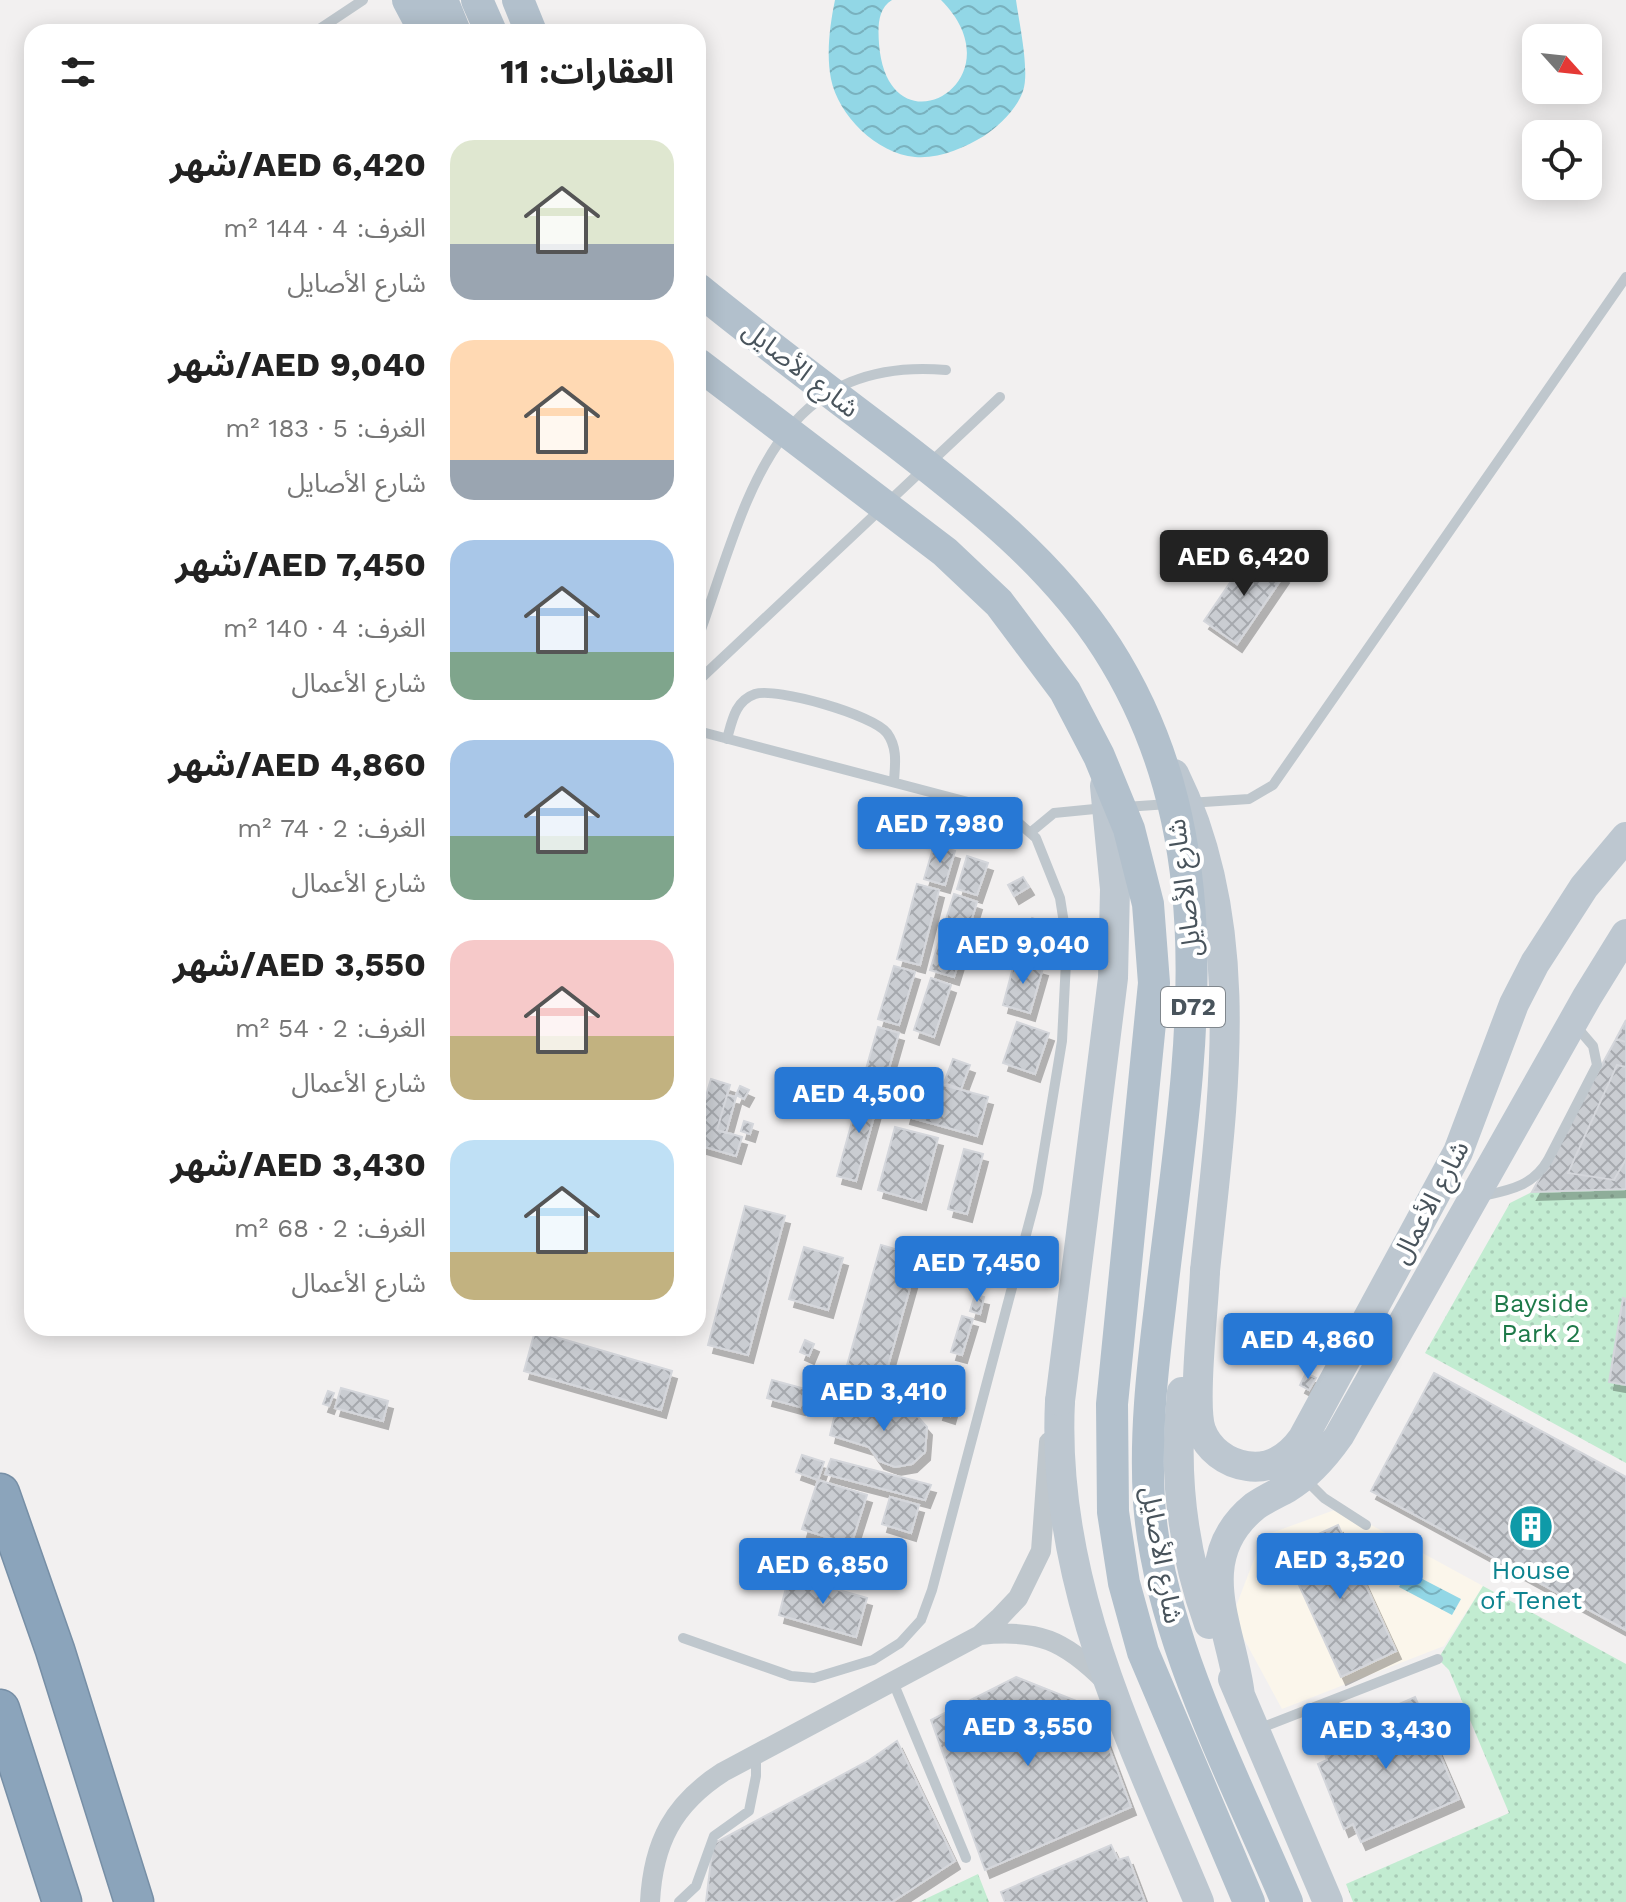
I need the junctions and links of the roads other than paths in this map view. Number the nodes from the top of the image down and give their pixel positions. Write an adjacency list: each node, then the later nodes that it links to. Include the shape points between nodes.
1 (363, 0): 6 (lane)
2 (408, 0): 7 (main road)
3 (442, 0): 8 (main road)
4 (477, 0): 9 (main road)
5 (518, 0): 10 (main road)
6 (327, 24)
7 (421, 24)
8 (452, 24)
9 (488, 24)
10 (528, 24)
11 (1626, 277): 23 (lane, via 1273,785 1235,801 1063,810 1045,817)
12 (706, 295): 18 (main road, شارع الأصايل / D72, bridge, via 1016,538 1105,646)
13 (706, 370): 21 (main road, شارع الأصايل / D72, bridge, via 973,576 1045,660)
14 (946, 370): 16 (lane, via 893,369 866,376 842,385 798,416 766,459)
15 (1000, 397): 17 (lane)
16 (706, 617)
17 (706, 673)
18 (1151, 728): 28 (street, شارع الأعمال, bridge, via 1195,820 1223,959 1225,1054); 49 (main road, شارع الأصايل / D72, bridge, via 1183,851 1194,978 1148,1407 1150,1508 1177,1640)
19 (706, 733): 20 (lane)
20 (727, 739): 22 (lane); 22 (lane, via 733,716 746,699 756,693 778,693 877,723 893,744)
21 (1099, 756): 32 (street, bridge, via 1113,859 1113,978 1060,1401); 48 (main road, شارع الأصايل / D72, bridge, via 1140,866 1154,983 1112,1404 1117,1548 1143,1652)
22 (894, 781): 23 (lane, via 988,805)
23 (1031, 832): 34 (lane, via 1050,866 1065,920 1058,1079 1037,1193 928,1606 911,1632 887,1653 814,1678 791,1676)
24 (1626, 837): 28 (street, شارع الأعمال, via 1584,887 1535,963 1458,1152 1303,1438 1293,1451 1265,1466 1233,1463 1207,1443)
25 (1626, 934): 26 (street, شارع الأعمال)
26 (1573, 1022): 27 (street, شارع الأعمال); 27 (lane, via 1593,1046 1597,1065 1544,1166 1523,1185)
27 (1473, 1198): 29 (street, شارع الأعمال, via 1339,1436)
28 (1189, 1417): 38 (street, شارع الأعمال, via 1180,1495 1191,1564)
29 (1303, 1477): 31 (lane); 38 (street, شارع الأعمال, via 1242,1518 1220,1564 1220,1607)
30 (0, 1493): 44 (highway)
31 (1366, 1525)
32 (1056, 1532): 33 (street, via 1018,1598); 37 (street)
33 (980, 1635): 36 (street); 37 (street, via 1020,1633 1050,1640 1078,1654)
34 (683, 1638)
35 (1438, 1659): 40 (lane)
36 (893, 1682): 41 (street); 42 (lane)
37 (1108, 1684): 47 (street)
38 (1240, 1696): 40 (street, شارع الأعمال)
39 (0, 1709): 43 (highway)
40 (1256, 1730): 50 (street, شارع الأعمال)
41 (756, 1754): 45 (street, via 706,1783 676,1812 658,1848); 46 (lane, via 752,1806 714,1836 696,1886)
42 (966, 1858)
43 (62, 1902)
44 (134, 1902)
45 (650, 1902)
46 (679, 1902)
47 (1199, 1902)
48 (1249, 1902)
49 (1287, 1902)
50 (1328, 1902)

